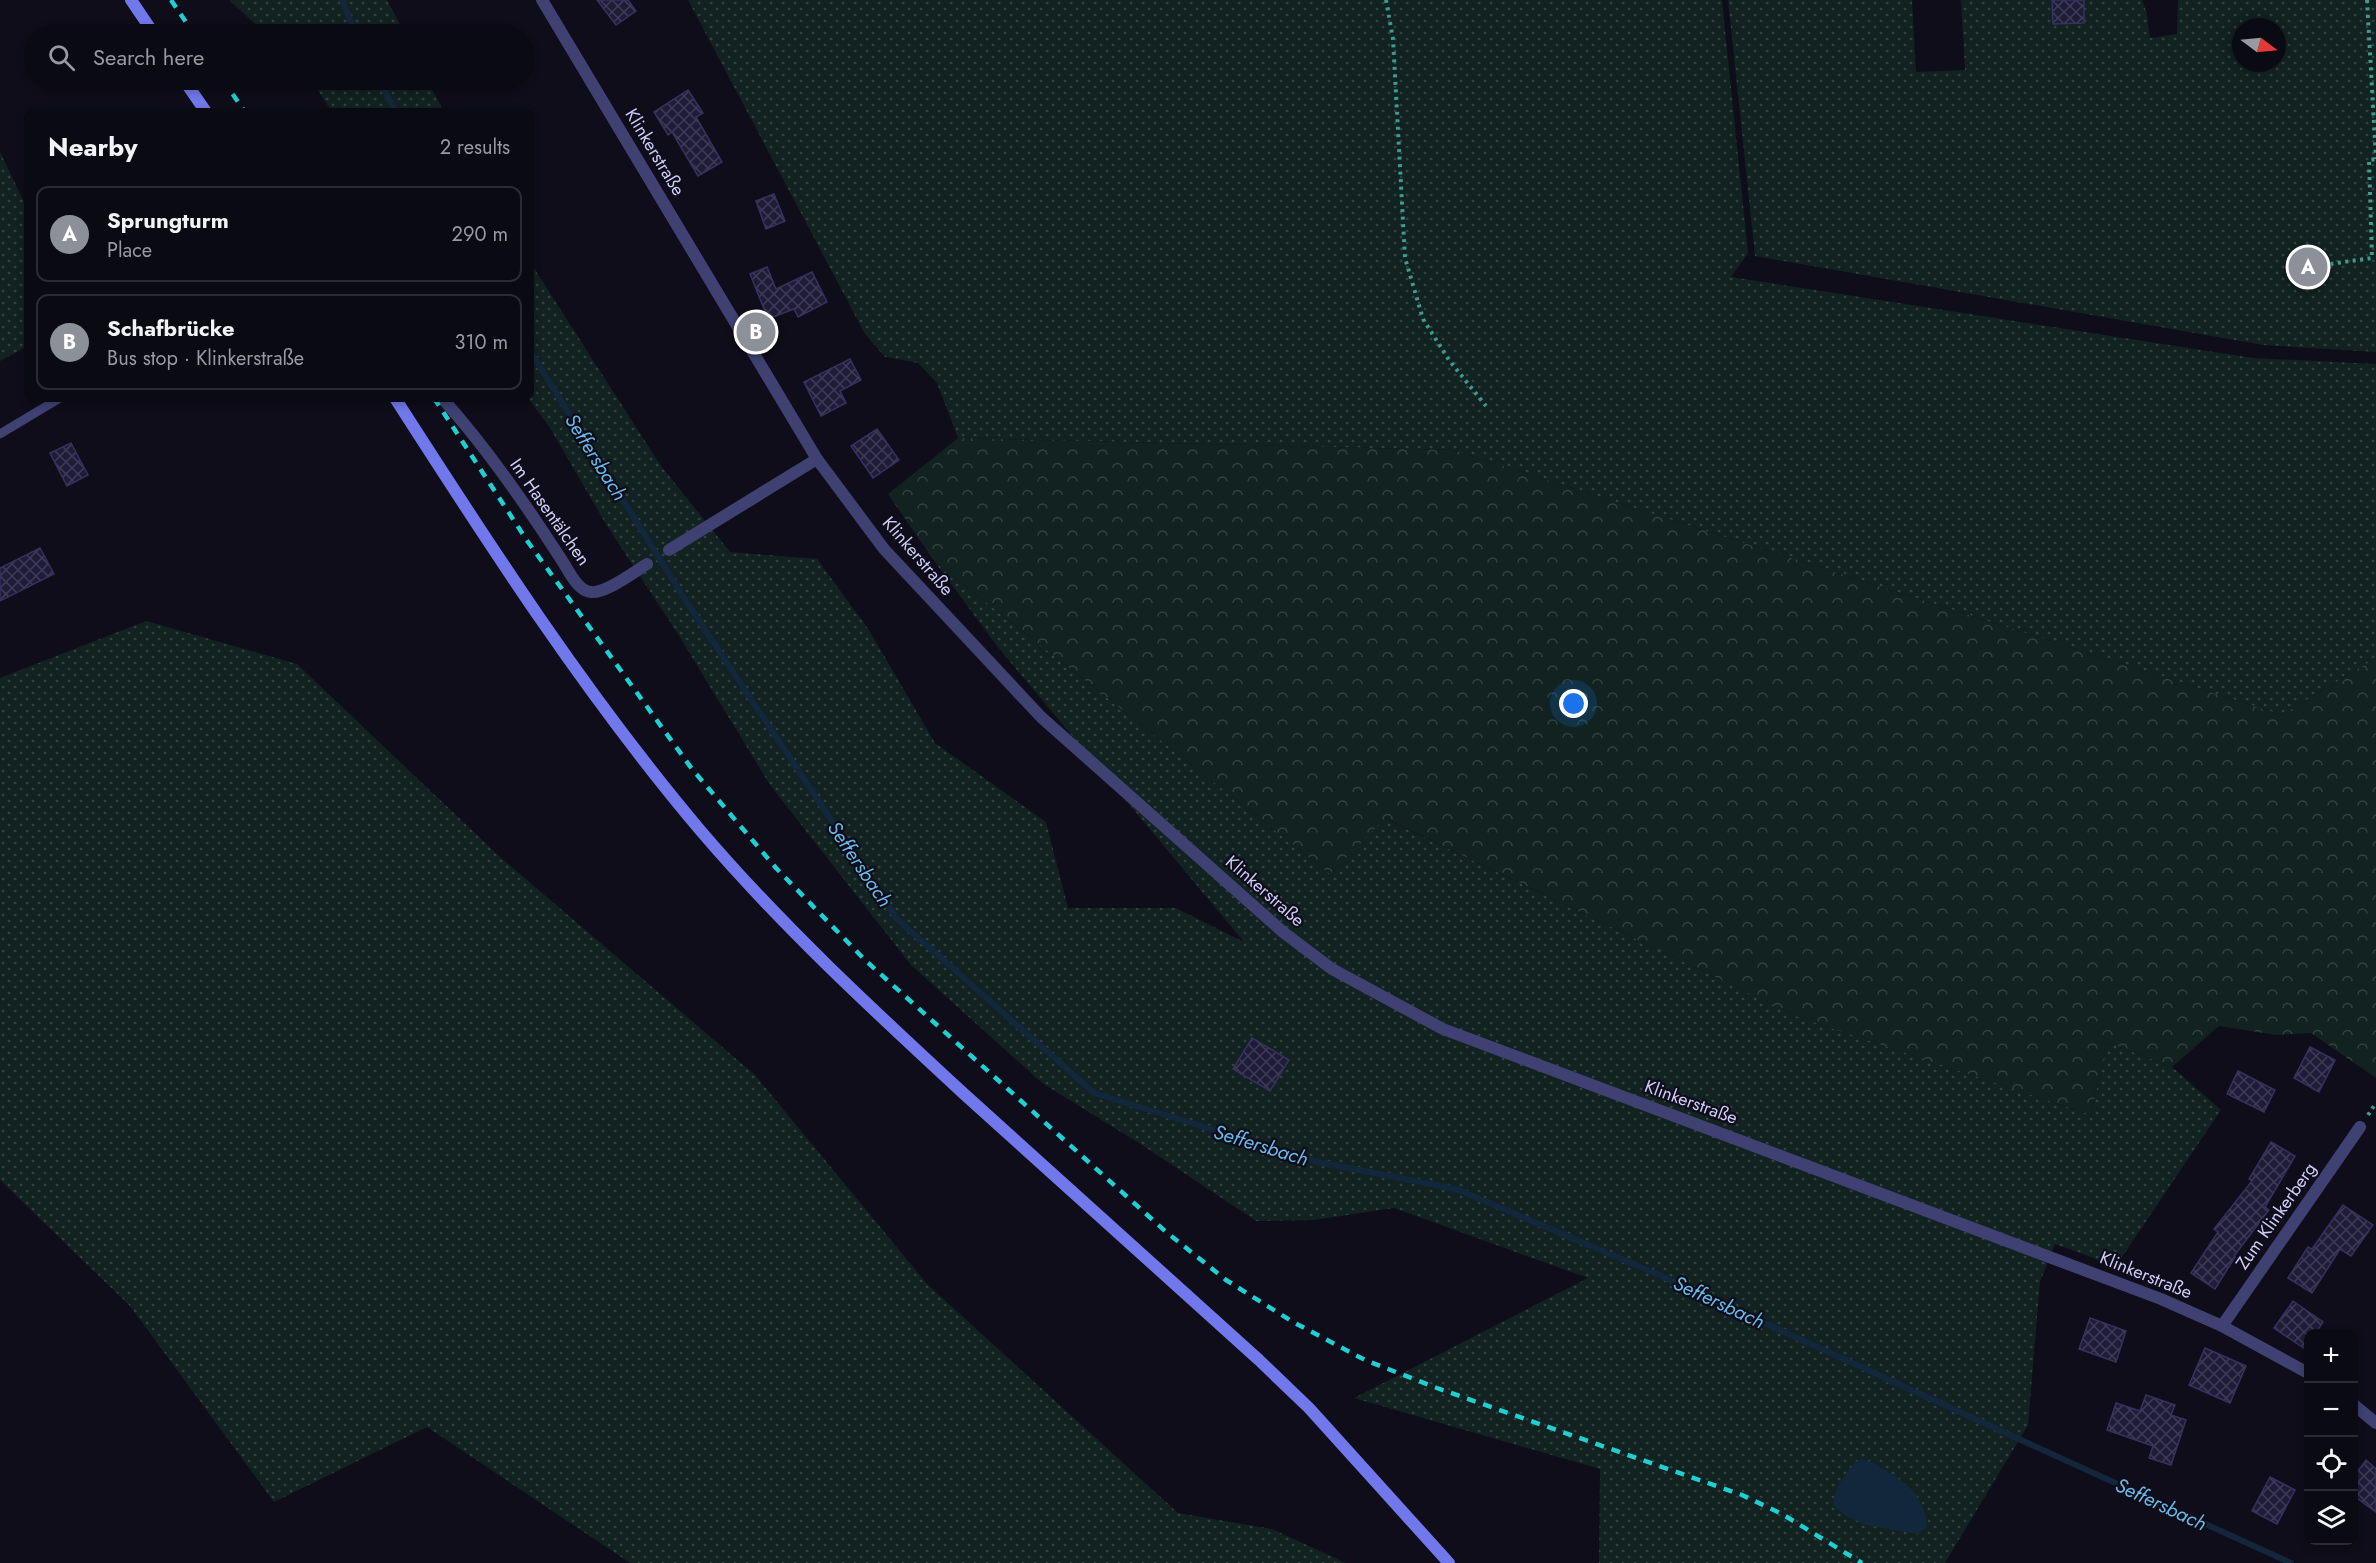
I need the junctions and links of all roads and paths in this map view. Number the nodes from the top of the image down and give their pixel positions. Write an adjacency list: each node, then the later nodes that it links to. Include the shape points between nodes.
1 (131, 0): 5 (main road)
2 (542, 0): 15 (street, Klinkerstraße)
3 (1386, 0): 13 (path, via 1393,39 1405,258 1423,319)
4 (2367, 0): 8 (path)
5 (147, 24)
6 (191, 90): 7 (main road)
7 (203, 108)
8 (2376, 159): 9 (path, via 2369,159 2372,258)
9 (2324, 265)
10 (53, 402): 14 (lane)
11 (398, 402): 23 (main road, via 591,691 678,803 755,891 870,1007 1292,1392)
12 (445, 402): 17 (street, Im Hasentälchen, via 475,436 581,588 591,593 607,589)
13 (1486, 406)
14 (0, 434)
15 (817, 459): 16 (street); 19 (street, Klinkerstraße, via 884,549 1041,717 1282,932 1332,969 1443,1029 2034,1250)
16 (669, 550)
17 (647, 564)
18 (2360, 1127): 19 (street, Zum Klinkerberg)
19 (2222, 1326): 20 (street, Klinkerstraße)
20 (2304, 1371)
21 (2358, 1408): 22 (street)
22 (2376, 1423)
23 (1449, 1563)

